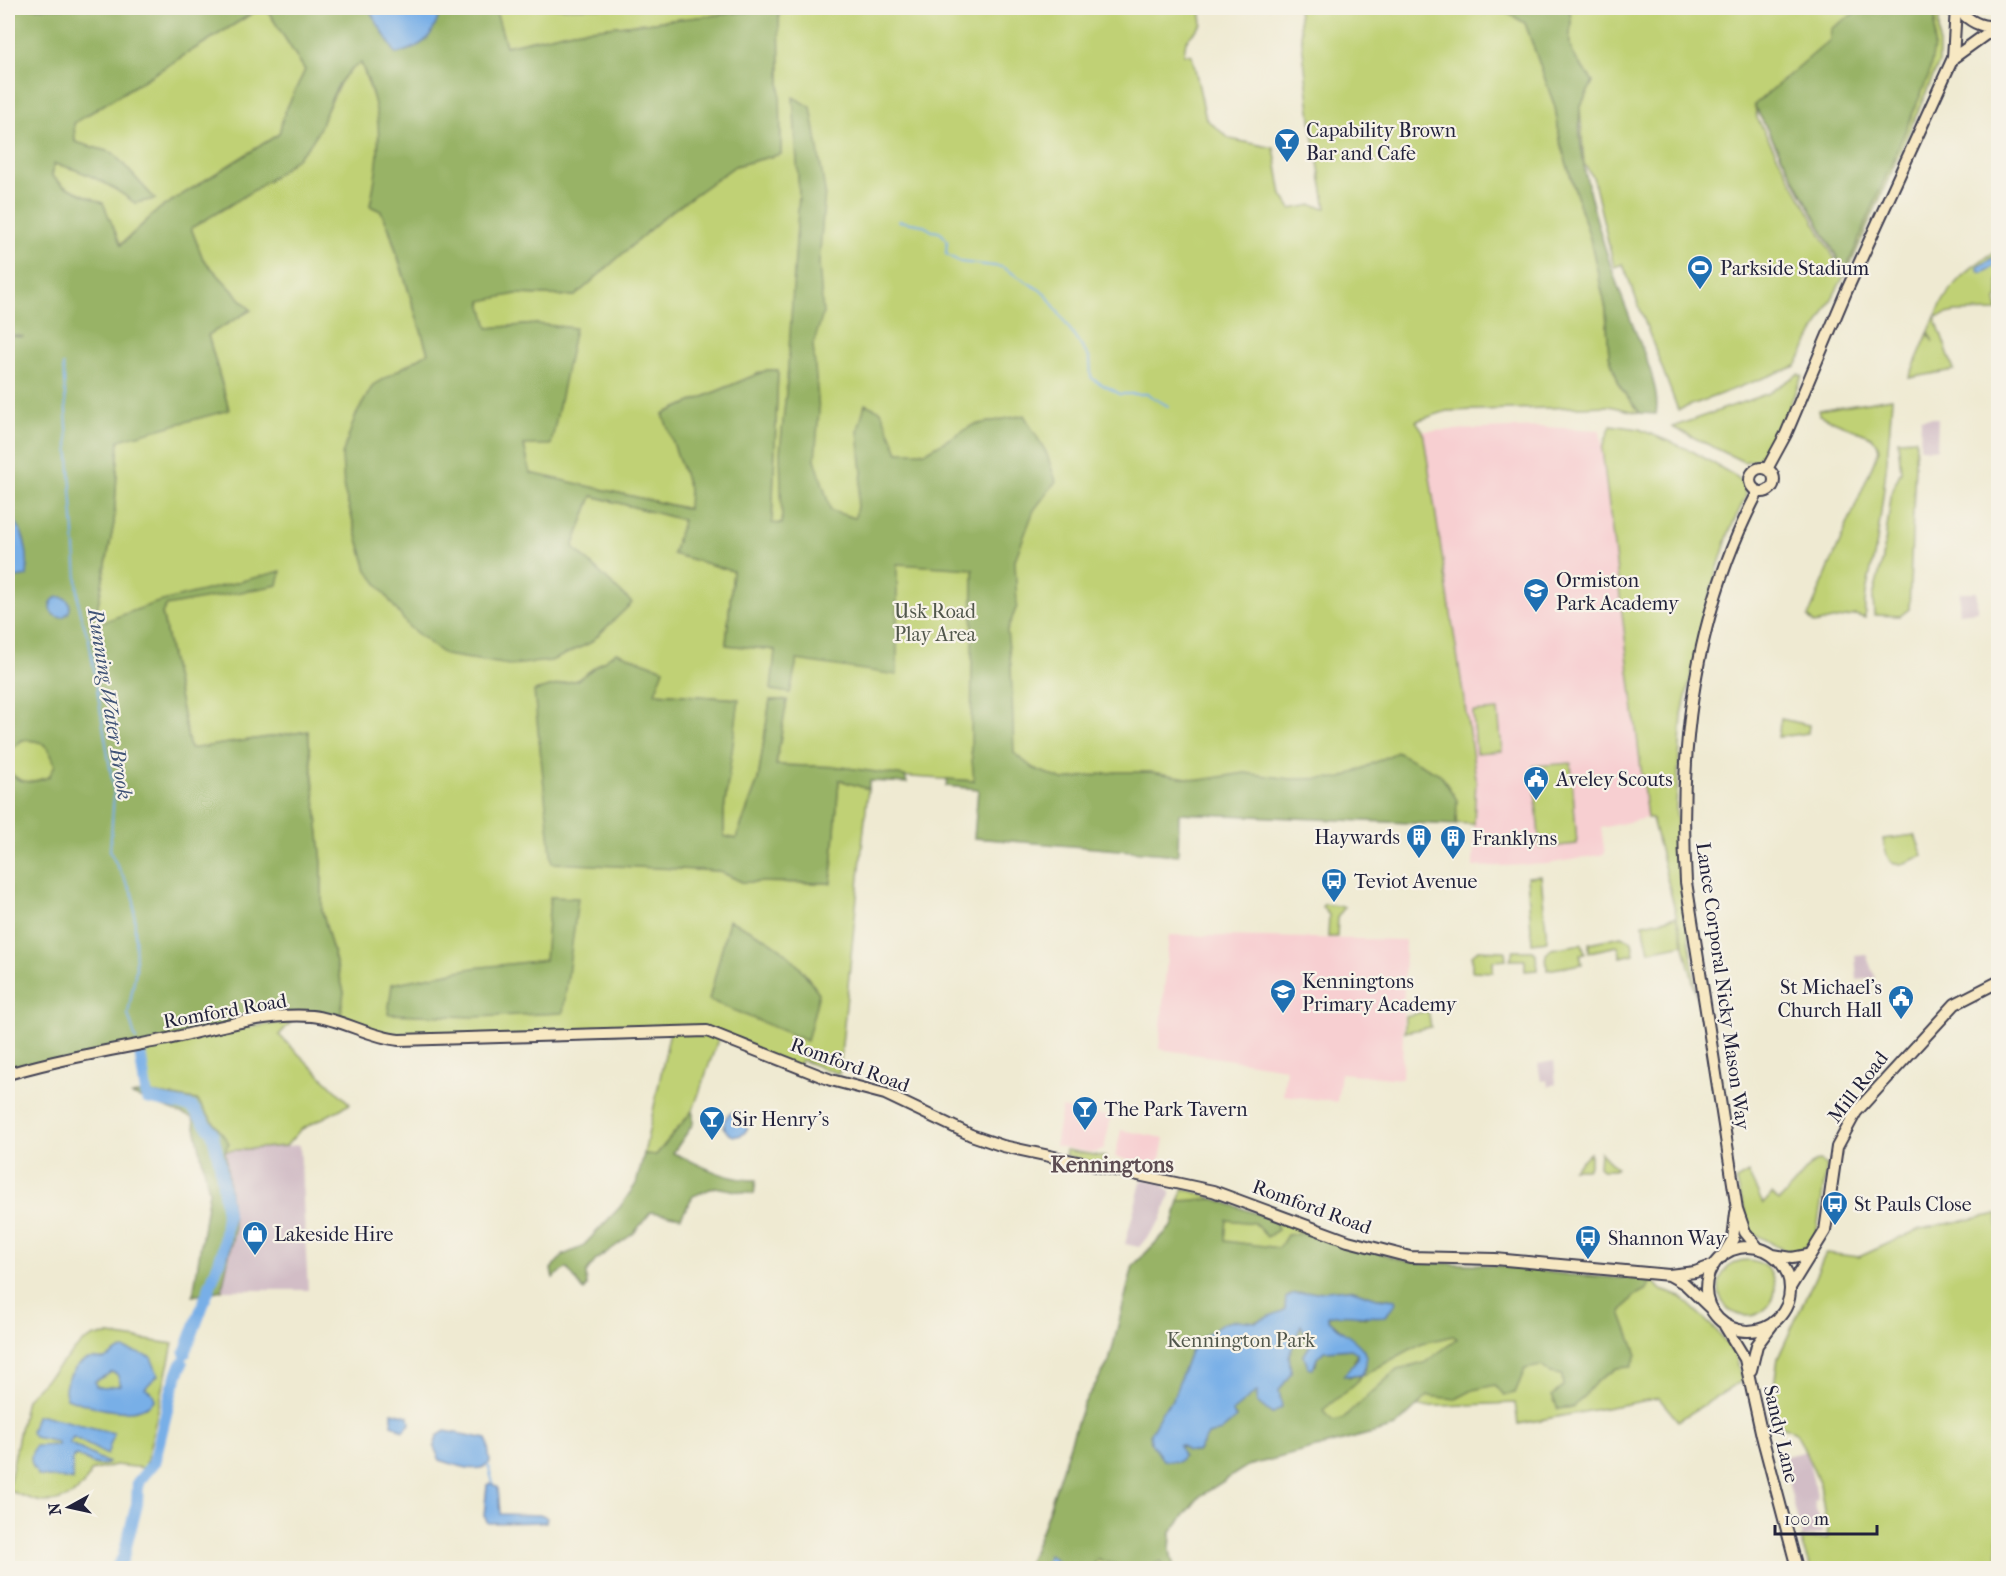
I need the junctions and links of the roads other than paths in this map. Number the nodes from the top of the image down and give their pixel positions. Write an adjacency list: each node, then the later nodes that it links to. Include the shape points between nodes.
1 (1956, 8): 2 (street, via 1978,25); 3 (street)
2 (1997, 26): 3 (street)
3 (1953, 58): 4 (street)
4 (1767, 469): 5 (street, via 1774,477 1773,485); 5 (street, via 1759,468 1751,476 1750,484)
5 (1758, 492): 8 (street, Lance Corporal Nicky Mason Way, via 1722,573 1693,693 1683,783 1686,882)
6 (1998, 982): 11 (street, Mill Road, via 1955,1004 1856,1112 1838,1147 1825,1231)
7 (8, 1074): 13 (street, Romford Road, via 235,1024 297,1016 323,1018 380,1037 411,1040 707,1031 831,1080 885,1094 1003,1146 1213,1191 1379,1250 1430,1259 1495,1259)
8 (1737, 1209): 9 (street, Lance Corporal Nicky Mason Way, via 1745,1232); 12 (street, Lance Corporal Nicky Mason Way, via 1733,1239)
9 (1758, 1248): 10 (street); 12 (street, via 1738,1249)
10 (1773, 1255): 11 (street); 14 (street, via 1783,1265)
11 (1808, 1255): 14 (street, Mill Road)
12 (1718, 1261): 13 (street, Romford Road, via 1695,1272); 15 (street, via 1707,1283)
13 (1670, 1275): 15 (street)
14 (1791, 1286): 17 (street, via 1785,1310)
15 (1710, 1308): 16 (street)
16 (1723, 1323): 17 (street, via 1748,1331); 18 (street, Sandy Lane, via 1742,1350)
17 (1772, 1325): 18 (street, Sandy Lane, via 1757,1345)
18 (1750, 1377): 19 (street, Sandy Lane)
19 (1797, 1569)

